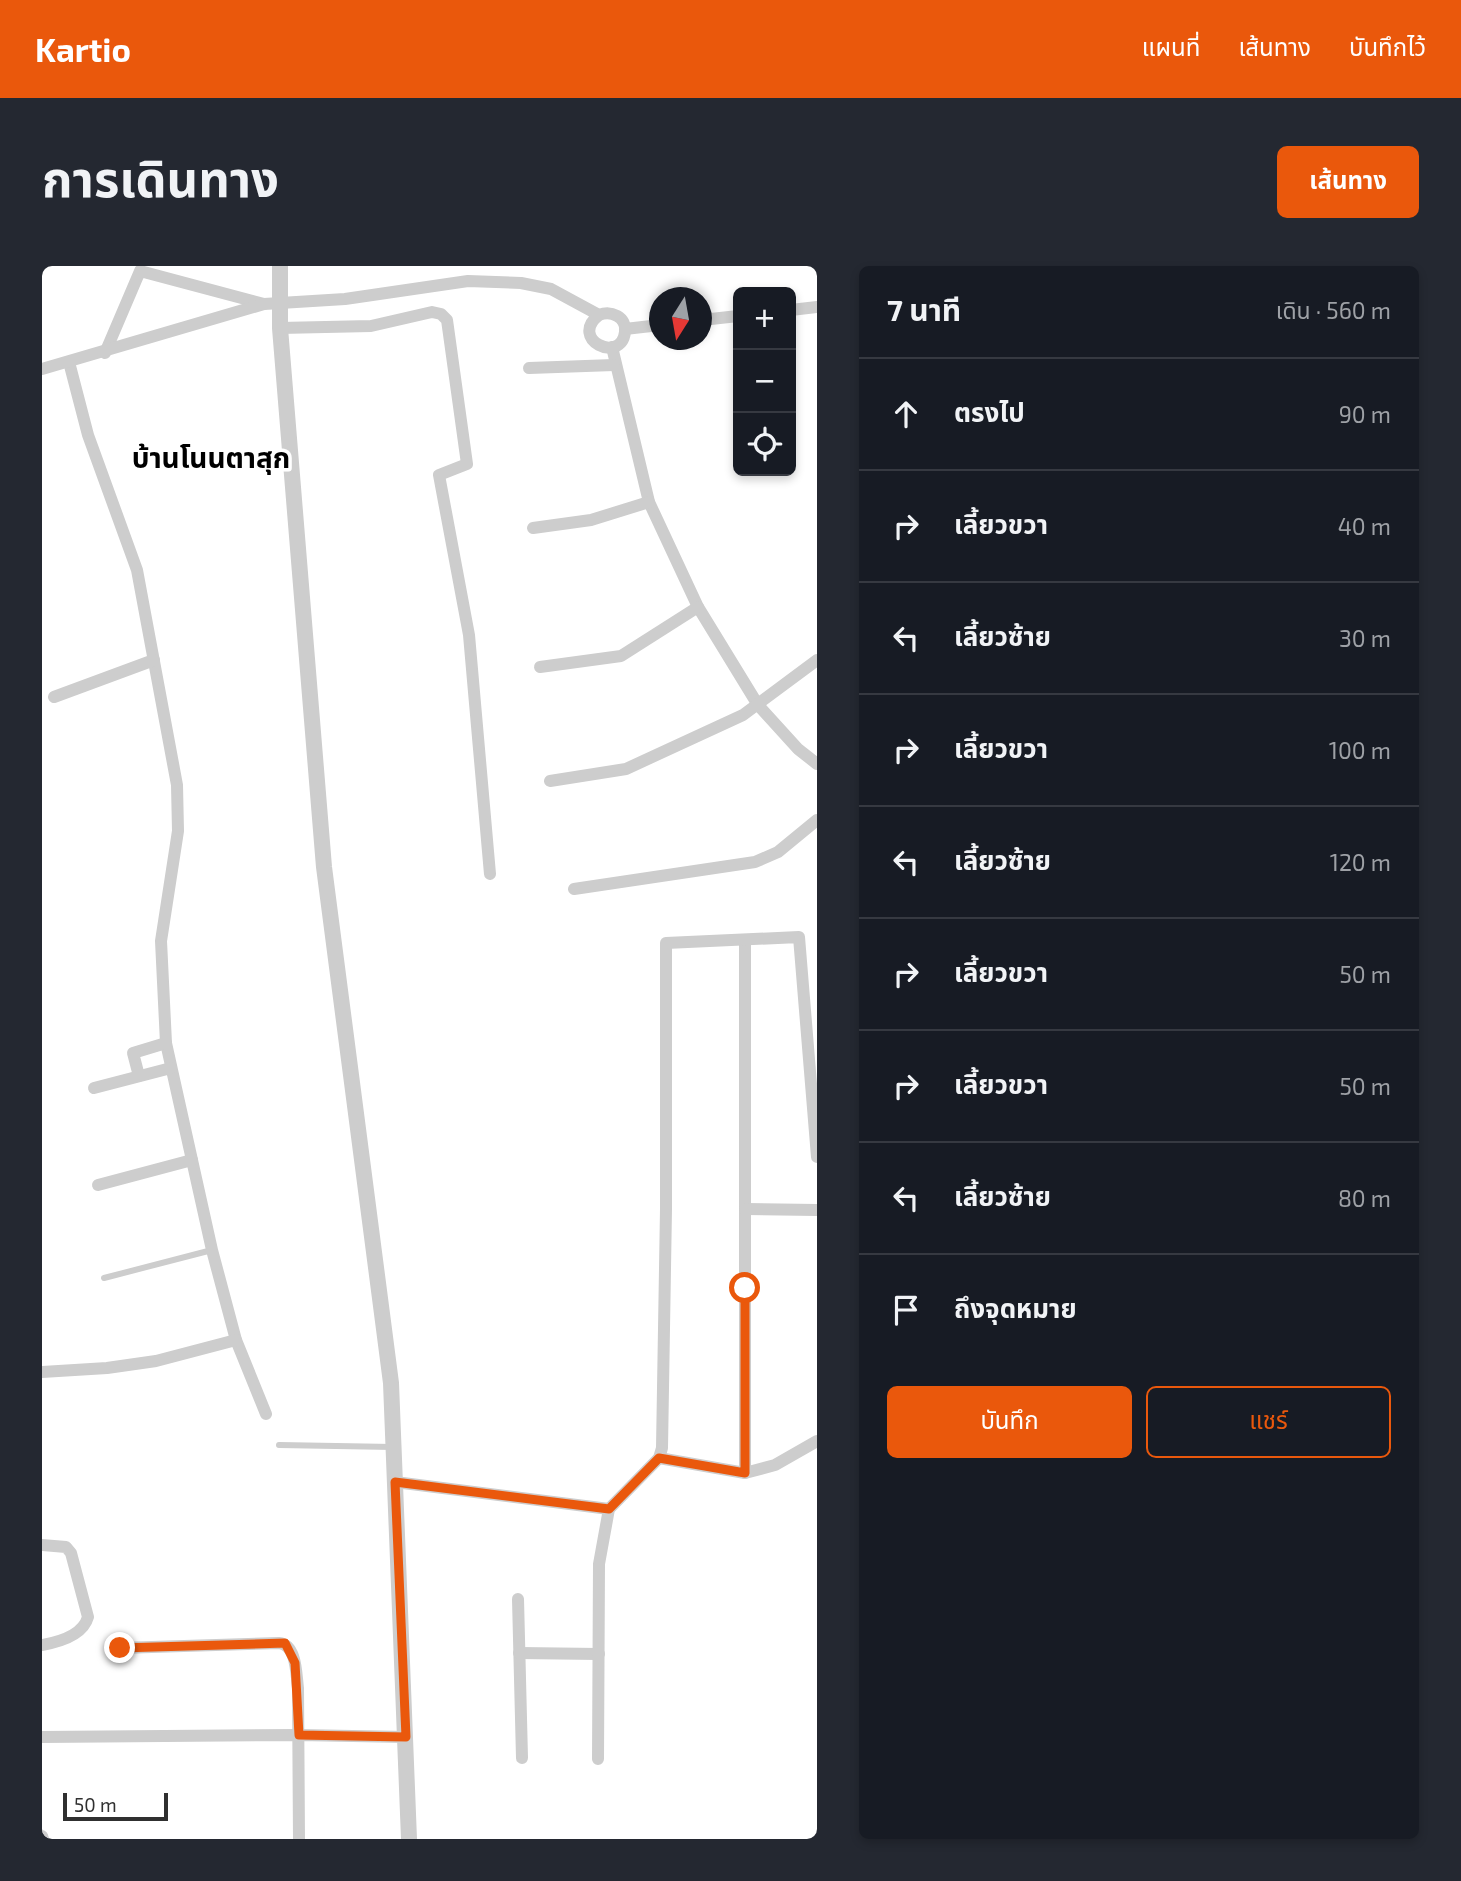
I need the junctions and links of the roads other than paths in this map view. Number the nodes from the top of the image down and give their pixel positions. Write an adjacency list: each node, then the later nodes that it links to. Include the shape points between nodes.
1 (280, 266): 3 (street)
2 (140, 268): 3 (street); 13 (street)
3 (271, 303): 6 (street, via 345,299 468,281 551,289); 10 (street); 13 (street)
4 (817, 307): 5 (street)
5 (796, 309)
6 (599, 315): 11 (street, via 616,315); 12 (street, via 591,324 590,335 597,344)
7 (733, 317): 8 (street)
8 (712, 319)
9 (649, 326): 11 (street)
10 (280, 328): 29 (street, via 371,326 432,312 447,320 467,464 439,475 470,635); 48 (street, via 324,867 391,1384)
11 (625, 329): 12 (street, via 622,340)
12 (612, 347): 15 (street)
13 (105, 353): 14 (street)
14 (69, 362): 17 (street); 21 (street, via 88,435 137,570)
15 (614, 365): 16 (street); 18 (street)
16 (529, 368)
17 (42, 369)
18 (649, 502): 19 (street, via 591,520); 20 (street)
19 (533, 528)
20 (698, 607): 23 (street, via 621,656); 25 (street)
21 (154, 660): 24 (street); 32 (street, via 177,785 178,831 161,941)
22 (817, 660): 25 (street)
23 (541, 667)
24 (54, 697)
25 (758, 705): 26 (street); 27 (street, via 626,769)
26 (817, 764)
27 (551, 781)
28 (817, 820): 30 (street, via 778,852 755,862)
29 (490, 874)
30 (574, 889)
31 (745, 941): 36 (street, via 799,937); 39 (street); 49 (street, via 666,943 666,1249)
32 (166, 1043): 33 (street); 34 (street, via 133,1053)
33 (171, 1068): 34 (street); 37 (street)
34 (139, 1076): 35 (street)
35 (94, 1088)
36 (817, 1157)
37 (192, 1160): 38 (street); 41 (street)
38 (97, 1185)
39 (745, 1209): 40 (street); 50 (street)
40 (817, 1210)
41 (212, 1250): 42 (lane); 43 (street)
42 (104, 1278)
43 (236, 1340): 44 (street, via 156,1361); 45 (street)
44 (42, 1372)
45 (266, 1415)
46 (817, 1441): 50 (street, via 775,1465)
47 (279, 1445): 48 (lane)
48 (394, 1447): 51 (street)
49 (659, 1458): 50 (street); 52 (street)
50 (745, 1473)
51 (395, 1482): 52 (street); 61 (street)
52 (609, 1509): 58 (street, via 599,1564)
53 (42, 1545): 55 (street, via 66,1547 71,1553 88,1617 76,1634)
54 (518, 1599): 57 (street)
55 (42, 1644)
56 (120, 1648): 59 (street, via 285,1643 295,1663)
57 (519, 1653): 58 (street); 62 (street)
58 (599, 1654): 63 (street)
59 (299, 1735): 60 (street); 61 (street); 64 (street)
60 (42, 1737)
61 (406, 1737): 65 (street)
62 (522, 1758)
63 (598, 1759)
64 (299, 1839)
65 (409, 1839)

